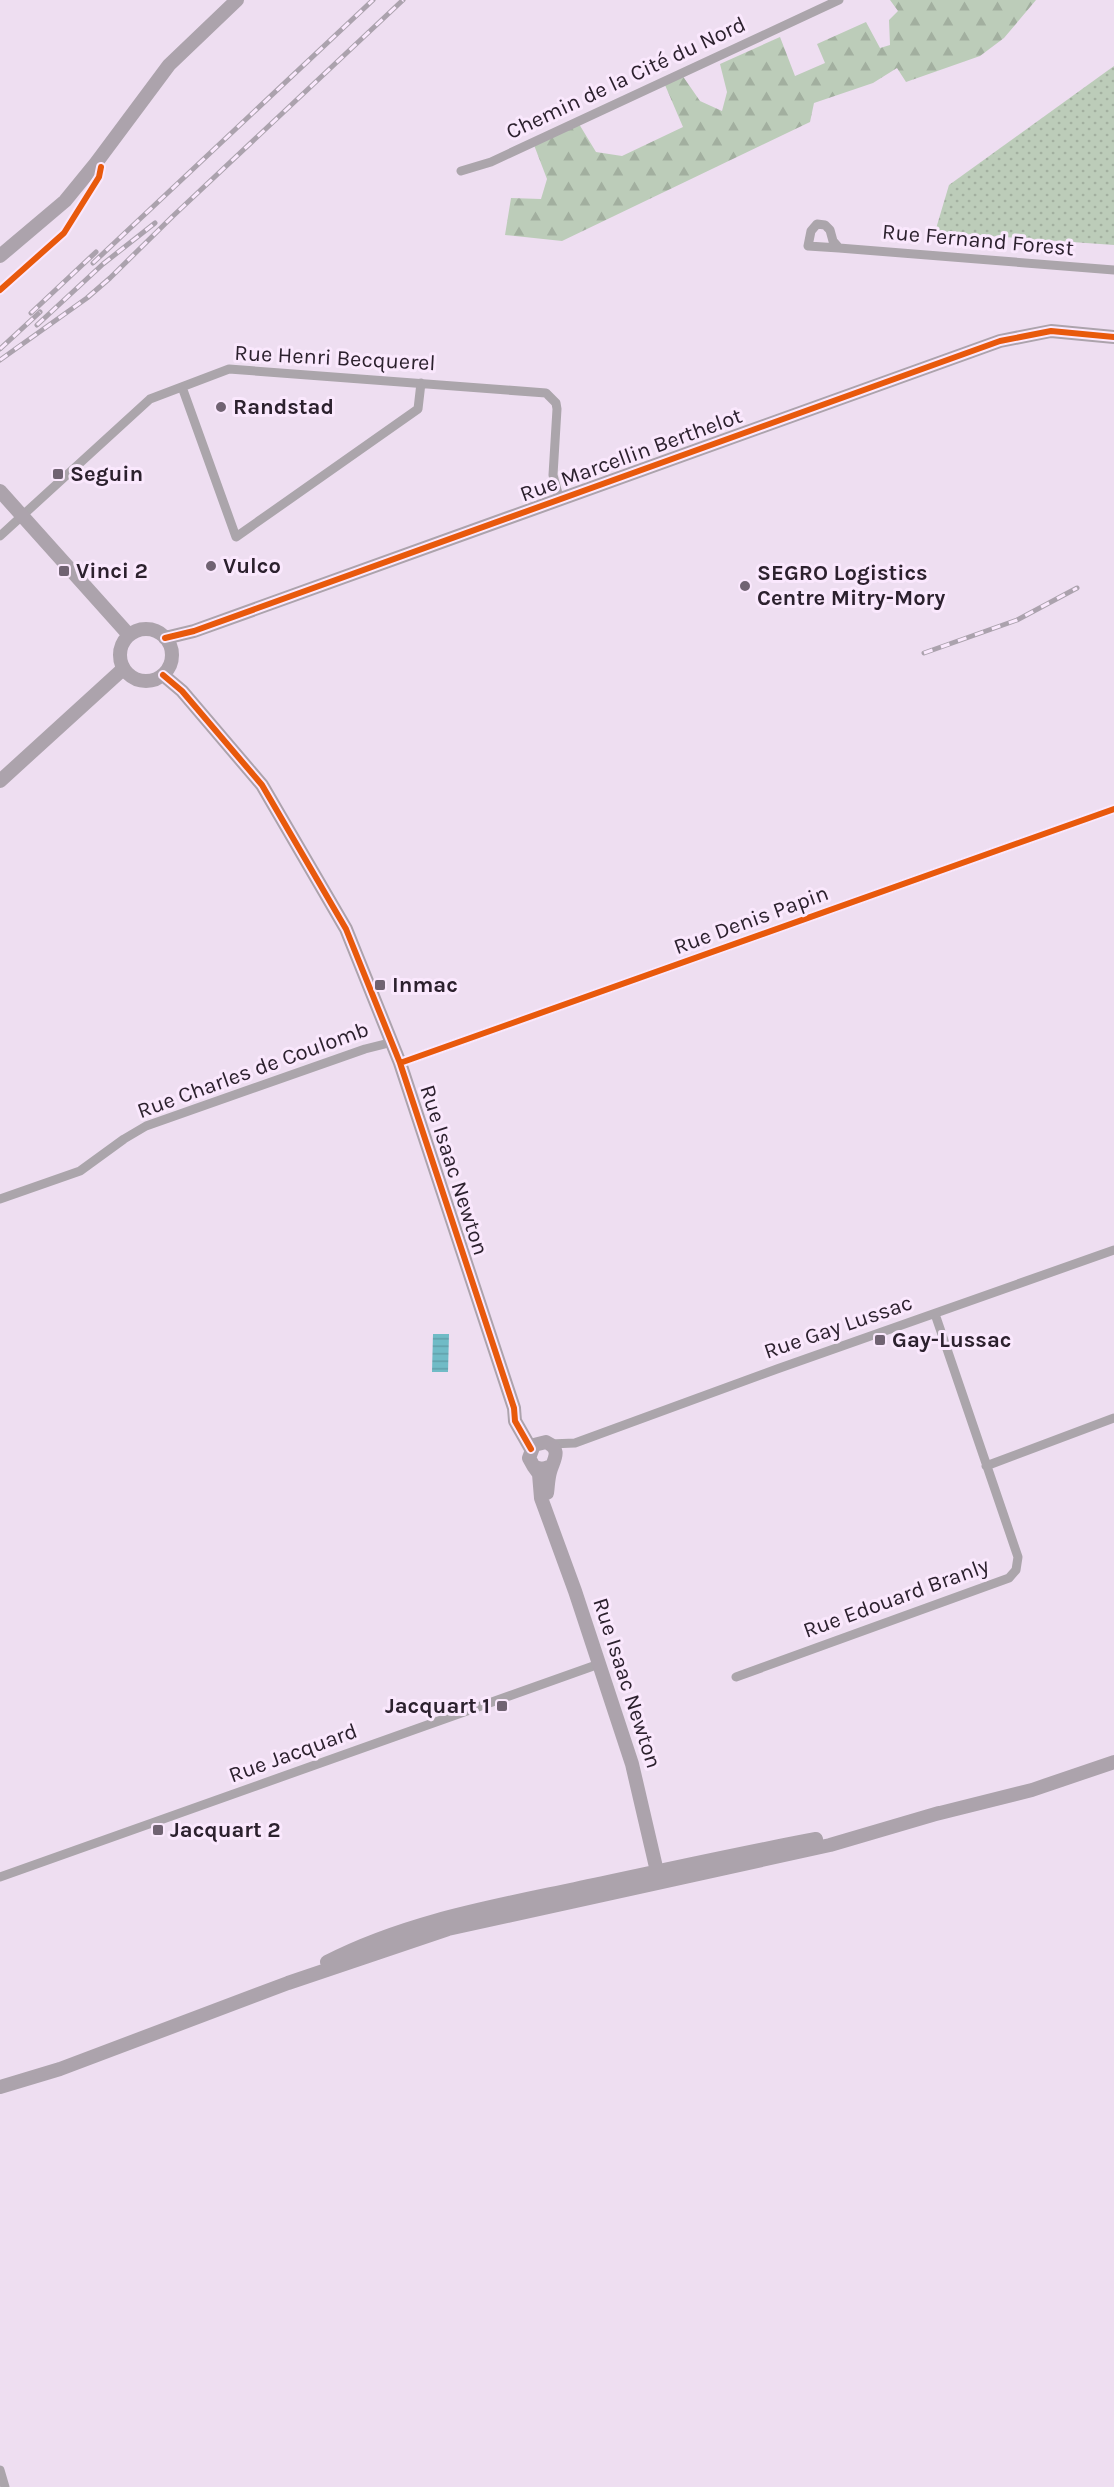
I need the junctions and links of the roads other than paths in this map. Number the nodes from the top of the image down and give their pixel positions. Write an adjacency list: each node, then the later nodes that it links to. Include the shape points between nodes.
1 (237, 0): 4 (street, via 169,65 85,177)
2 (839, 0): 3 (street, Chemin de la Cité du Nord, via 491,162)
3 (461, 171)
4 (27, 235): 6 (street); 7 (street)
5 (839, 248): 8 (street, Rue Fernand Forest)
6 (0, 250)
7 (0, 256)
8 (1114, 270)
9 (1114, 337): 13 (street, Rue Marcellin Berthelot, via 1051,331 1000,342)
10 (421, 383): 11 (street, Rue Henri Becquerel, via 235,368); 11 (street, via 418,410 236,537); 13 (street, Rue Henri Becquerel, via 546,393 557,409 553,475)
11 (182, 387): 14 (street, Rue Henri Becquerel, via 150,399)
12 (0, 491): 14 (street)
13 (560, 501): 17 (street, Rue Marcellin Berthelot)
14 (23, 516): 15 (street, Rue Henri Becquerel); 16 (street)
15 (0, 536)
16 (129, 635): 17 (street, via 150,629); 18 (street, via 121,646)
17 (165, 638): 19 (street, via 172,652)
18 (123, 669): 19 (street, via 137,680); 20 (street)
19 (163, 675): 22 (street, Rue Isaac Newton, via 182,691 262,784 346,929)
20 (0, 781)
21 (1114, 809): 23 (street, Rue Denis Papin)
22 (393, 1042): 23 (street, Rue Isaac Newton); 24 (street, Rue Charles de Coulomb, via 365,1048 146,1126 80,1171)
23 (400, 1063): 27 (street, Rue Isaac Newton)
24 (0, 1199)
25 (1114, 1250): 26 (street, Rue Gay Lussac)
26 (935, 1314): 30 (street, Rue Gay Lussac); 33 (street, Rue Edouard Branly)
27 (514, 1408): 29 (street, Rue Isaac Newton); 31 (street, Rue Isaac Newton, via 515,1420)
28 (1114, 1418): 33 (street)
29 (548, 1443): 30 (street, Rue Gay Lussac); 31 (street, via 536,1443); 32 (street, via 555,1449)
30 (575, 1443): 32 (street, Rue Gay Lussac)
31 (531, 1449): 34 (street, via 529,1458)
32 (554, 1462): 34 (street, via 543,1469); 35 (street, Rue Isaac Newton, via 549,1475)
33 (986, 1466): 37 (street, Rue Edouard Branly, via 1018,1557 1016,1570 1009,1578)
34 (534, 1467): 35 (street, Rue Isaac Newton)
35 (547, 1510): 36 (street, Rue Isaac Newton)
36 (598, 1664): 39 (street, Rue Jacquard); 40 (street, Rue Isaac Newton, via 632,1764)
37 (736, 1677)
38 (1114, 1762): 40 (street, via 1032,1790)
39 (0, 1877)
40 (659, 1878): 41 (street, via 466,1912 407,1928 360,1945 288,1983)
41 (60, 2069): 42 (street); 43 (street)
42 (0, 2087)
43 (0, 2097)
44 (0, 2470): 45 (street)
45 (5, 2487)

